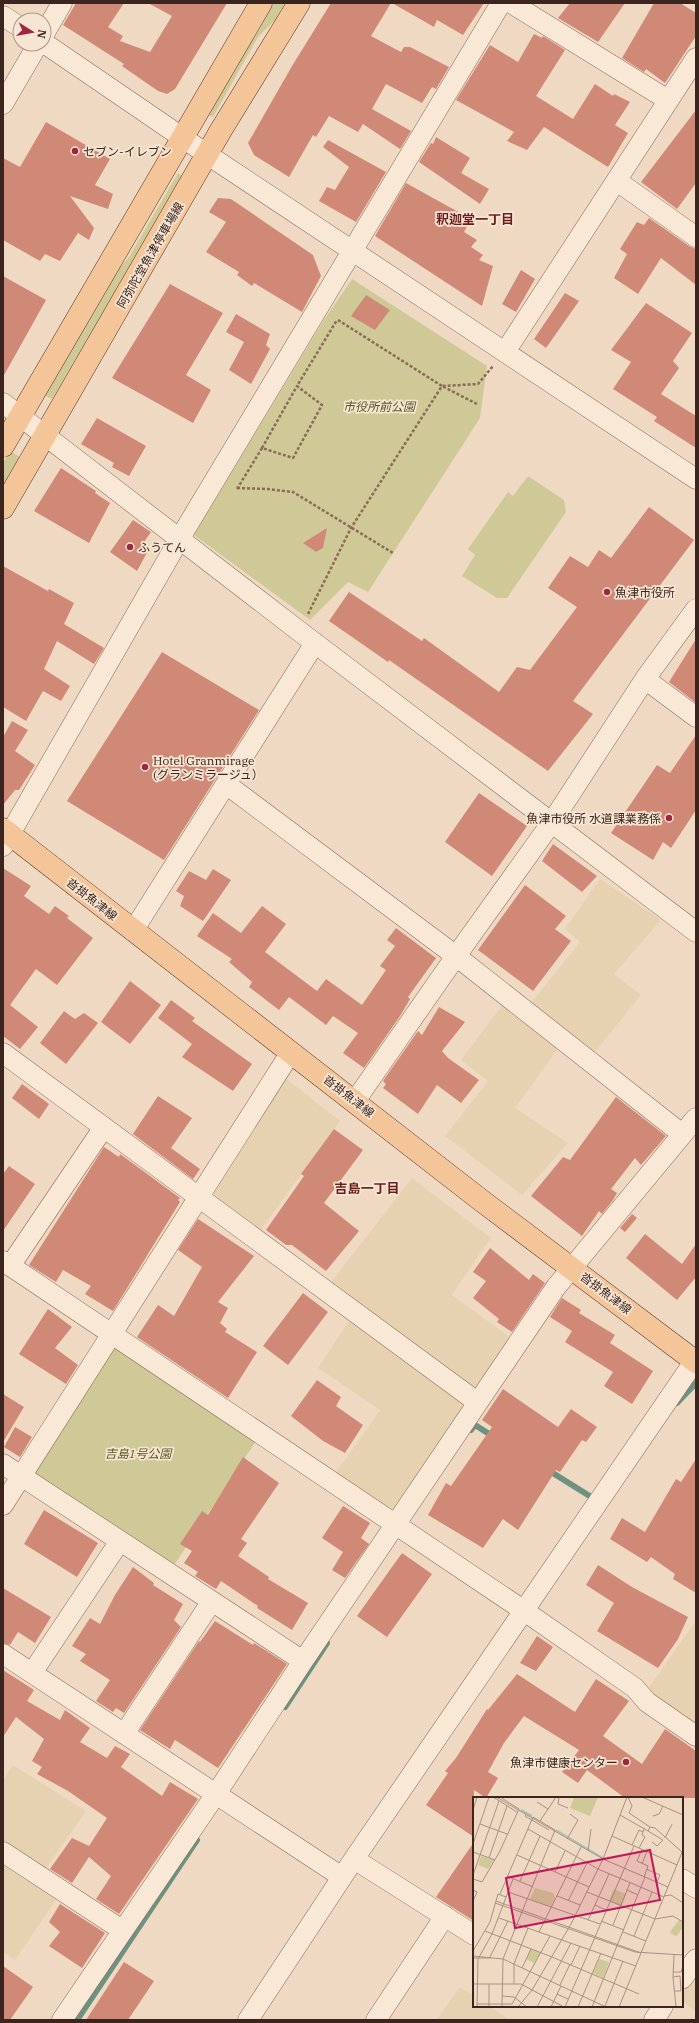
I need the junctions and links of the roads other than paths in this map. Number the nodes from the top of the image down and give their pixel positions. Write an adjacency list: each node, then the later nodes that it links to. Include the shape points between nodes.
1 (62, 3): 7 (street)
2 (261, 3): 14 (main road)
3 (299, 3): 15 (main road, 阿弥陀堂魚津停車場線)
4 (501, 3): 18 (street)
5 (511, 3): 12 (street)
6 (3, 16): 8 (street)
7 (52, 20)
8 (12, 22)
9 (52, 48): 14 (street)
10 (33, 52): 13 (street)
11 (696, 58): 12 (street)
12 (668, 100): 16 (street)
13 (3, 104)
14 (182, 136): 15 (street); 21 (main road)
15 (208, 155): 18 (street); 22 (main road, 阿弥陀堂魚津停車場線)
16 (617, 181): 17 (street); 19 (street)
17 (696, 237)
18 (352, 249): 19 (street); 26 (street)
19 (505, 352): 24 (street)
20 (3, 403): 21 (street)
21 (20, 417): 22 (street); 23 (main road)
22 (45, 436): 25 (main road, 阿弥陀堂魚津停車場線); 26 (street)
23 (3, 446)
24 (696, 479)
25 (3, 508)
26 (180, 538): 28 (street); 33 (street)
27 (696, 609): 29 (street)
28 (307, 637): 31 (street); 32 (street)
29 (645, 679): 30 (street); 32 (street)
30 (696, 717)
31 (226, 784): 34 (street); 36 (street)
32 (552, 822): 35 (street); 36 (street)
33 (5, 836): 34 (main road, 沓掛魚津線)
34 (134, 931): 37 (main road, 沓掛魚津線)
35 (696, 932)
36 (456, 956): 39 (street); 42 (street)
37 (291, 1052): 39 (main road, 沓掛魚津線); 43 (street)
38 (3, 1053): 41 (street)
39 (355, 1101): 45 (main road, 沓掛魚津線, via 482,1201)
40 (696, 1118): 42 (street)
41 (104, 1127): 43 (street); 44 (street)
42 (682, 1134): 45 (street)
43 (200, 1196): 46 (street); 48 (street)
44 (7, 1264): 46 (street)
45 (572, 1267): 47 (main road, 沓掛魚津線); 48 (street)
46 (111, 1335): 50 (street); 52 (street)
47 (696, 1361): 55 (street)
48 (477, 1402): 52 (street)
49 (3, 1464): 50 (street)
50 (22, 1476): 51 (street); 53 (street)
51 (3, 1505)
52 (395, 1526): 55 (street); 57 (street)
53 (120, 1540): 54 (street); 58 (street)
54 (212, 1601): 57 (street); 59 (street)
55 (523, 1610): 60 (street, via 635,1688 647,1702); 63 (street)
56 (3, 1654): 58 (street)
57 (303, 1661): 61 (street)
58 (32, 1674): 59 (street)
59 (124, 1734): 61 (street)
60 (696, 1736)
61 (216, 1794): 64 (street); 68 (street)
62 (3, 1852): 68 (street)
63 (354, 1859): 64 (street); 67 (street)
64 (342, 1877): 74 (street)
65 (683, 1880): 66 (street)
66 (696, 1888)
67 (445, 1916): 69 (street); 75 (street)
68 (122, 1930): 73 (street)
69 (473, 1934)
70 (696, 1959): 71 (street)
71 (683, 1977)
72 (663, 2007): 76 (street)
73 (62, 2020)
74 (248, 2020)
75 (376, 2020)
76 (654, 2020)

